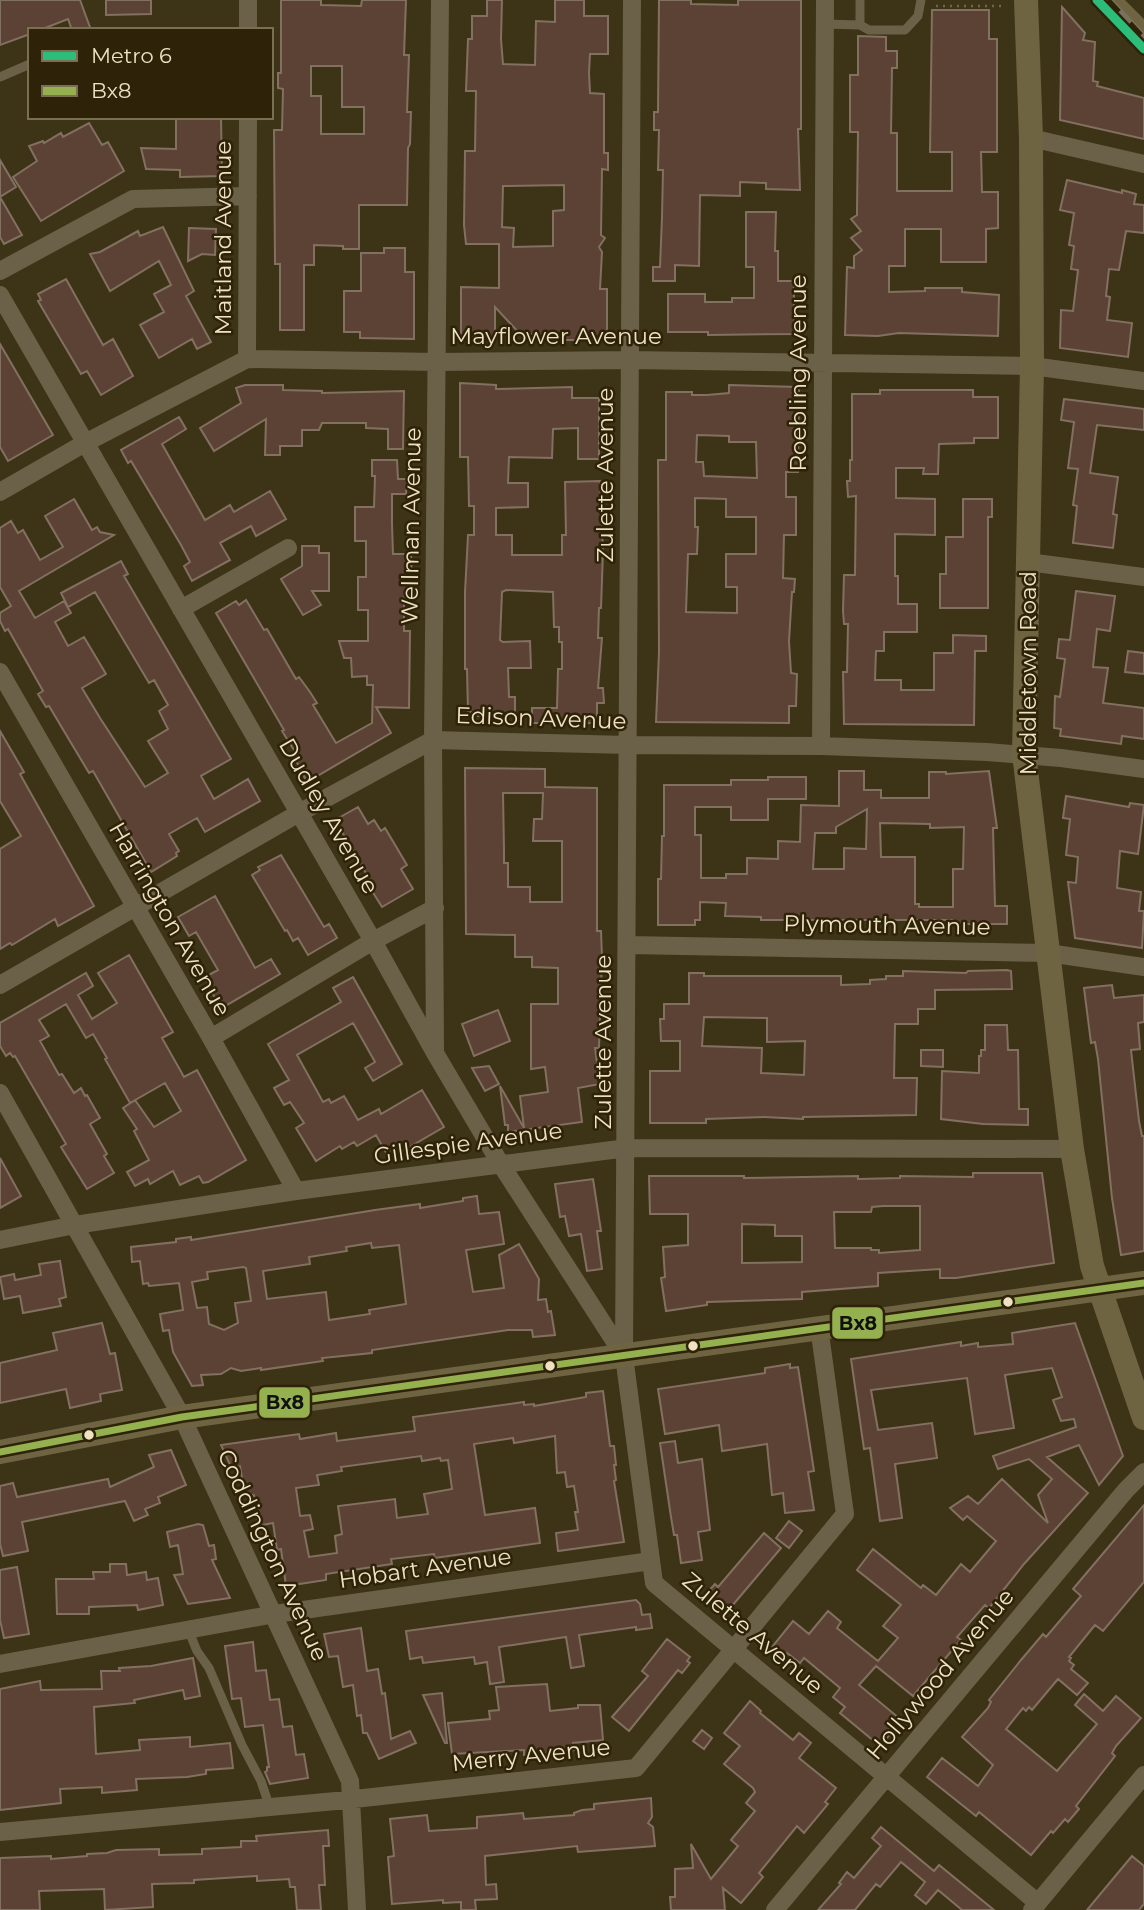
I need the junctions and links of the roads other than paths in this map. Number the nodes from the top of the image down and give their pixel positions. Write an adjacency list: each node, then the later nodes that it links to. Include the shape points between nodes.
1 (248, 0): 12 (street)
2 (440, 0): 24 (street, Wellman Avenue)
3 (632, 0): 23 (street, Zulette Avenue)
4 (825, 0): 10 (street, Roebling Avenue)
5 (860, 0): 11 (lane)
6 (921, 0): 11 (lane, via 918,16 905,30 869,30)
7 (1108, 0): 13 (street)
8 (1129, 0): 13 (street)
9 (1016, 3): 17 (street, Middletown Road)
10 (825, 24): 11 (lane); 25 (street, Roebling Avenue)
11 (860, 25)
12 (248, 28)
13 (1140, 32)
14 (28, 65): 15 (lane)
15 (0, 77)
16 (248, 119): 19 (street, Maitland Avenue)
17 (1031, 138): 18 (street); 26 (street, Middletown Road)
18 (1144, 164)
19 (248, 196): 20 (street, via 134,199); 22 (street, Maitland Avenue)
20 (0, 271)
21 (0, 295): 28 (street, Dudley Avenue)
22 (247, 359): 24 (street, Mayflower Avenue); 28 (street, Mayflower Avenue)
23 (630, 360): 24 (street, Mayflower Avenue); 25 (street, Mayflower Avenue); 36 (street, Zulette Avenue)
24 (438, 362): 35 (street, Wellman Avenue)
25 (822, 362): 26 (street, Mayflower Avenue); 37 (street, Roebling Avenue)
26 (1032, 366): 27 (street, Mayflower Avenue); 31 (street, Middletown Road)
27 (1144, 381)
28 (85, 443): 29 (street, Mayflower Avenue); 33 (street, Dudley Avenue)
29 (0, 492)
30 (288, 548): 33 (street)
31 (1028, 562): 32 (street); 38 (street, Middletown Road)
32 (1144, 577)
33 (181, 609): 40 (street, Dudley Avenue)
34 (0, 672): 41 (street, Harrington Avenue)
35 (433, 740): 36 (street, Edison Avenue); 40 (street, Edison Avenue); 42 (street, Wellman Avenue)
36 (628, 746): 37 (street, Edison Avenue); 44 (street, Zulette Avenue)
37 (821, 746): 38 (street, Edison Avenue)
38 (1024, 754): 39 (street, Edison Avenue); 45 (street, Middletown Road)
39 (1144, 769)
40 (299, 813): 41 (street, Edison Avenue); 43 (street, Dudley Avenue)
41 (135, 907): 47 (street, Edison Avenue); 48 (street, Harrington Avenue)
42 (435, 908): 43 (street); 49 (street, Wellman Avenue)
43 (373, 942): 48 (street); 49 (street, Dudley Avenue)
44 (628, 945): 45 (street, Plymouth Avenue); 51 (street, Zulette Avenue)
45 (1048, 953): 46 (street, Plymouth Avenue); 52 (street, Middletown Road)
46 (1144, 967)
47 (0, 985)
48 (211, 1038): 54 (street, Harrington Avenue)
49 (435, 1053): 53 (street, Dudley Avenue)
50 (0, 1093): 55 (street, Coddington Avenue)
51 (626, 1147): 52 (street, Gillespie Avenue); 53 (street, Gillespie Avenue); 60 (street, Zulette Avenue)
52 (1072, 1149): 58 (street, Middletown Road)
53 (500, 1163): 54 (street, Gillespie Avenue); 60 (street, Dudley Avenue)
54 (296, 1191): 55 (street, Gillespie Avenue)
55 (75, 1225): 56 (street, Gillespie Avenue); 61 (street, Coddington Avenue)
56 (0, 1240)
57 (1144, 1283): 58 (street)
58 (1099, 1289): 59 (street); 62 (street, Middletown Road)
59 (819, 1327): 60 (street); 68 (street, Merry Avenue, via 845,1514)
60 (624, 1356): 61 (street); 65 (street, Zulette Avenue)
61 (182, 1418): 63 (street); 66 (street, Coddington Avenue)
62 (1144, 1418)
63 (0, 1452)
64 (1144, 1472): 70 (street, Hollywood Avenue)
65 (651, 1561): 66 (street, Hobart Avenue); 68 (street, Zulette Avenue, via 654,1583)
66 (275, 1614): 67 (street, Hobart Avenue); 72 (street, Coddington Avenue, via 350,1780)
67 (188, 1629): 69 (street, Hobart Avenue); 73 (lane)
68 (736, 1650): 70 (street, Zulette Avenue); 72 (street, Merry Avenue, via 636,1768)
69 (0, 1664)
70 (887, 1775): 75 (street, Zulette Avenue); 77 (street, Hollywood Avenue)
71 (1144, 1775): 75 (street)
72 (353, 1799): 73 (street, Merry Avenue); 76 (street, Coddington Avenue)
73 (270, 1808): 74 (street, Merry Avenue)
74 (0, 1832)
75 (1035, 1906)
76 (357, 1910)
77 (775, 1910)

